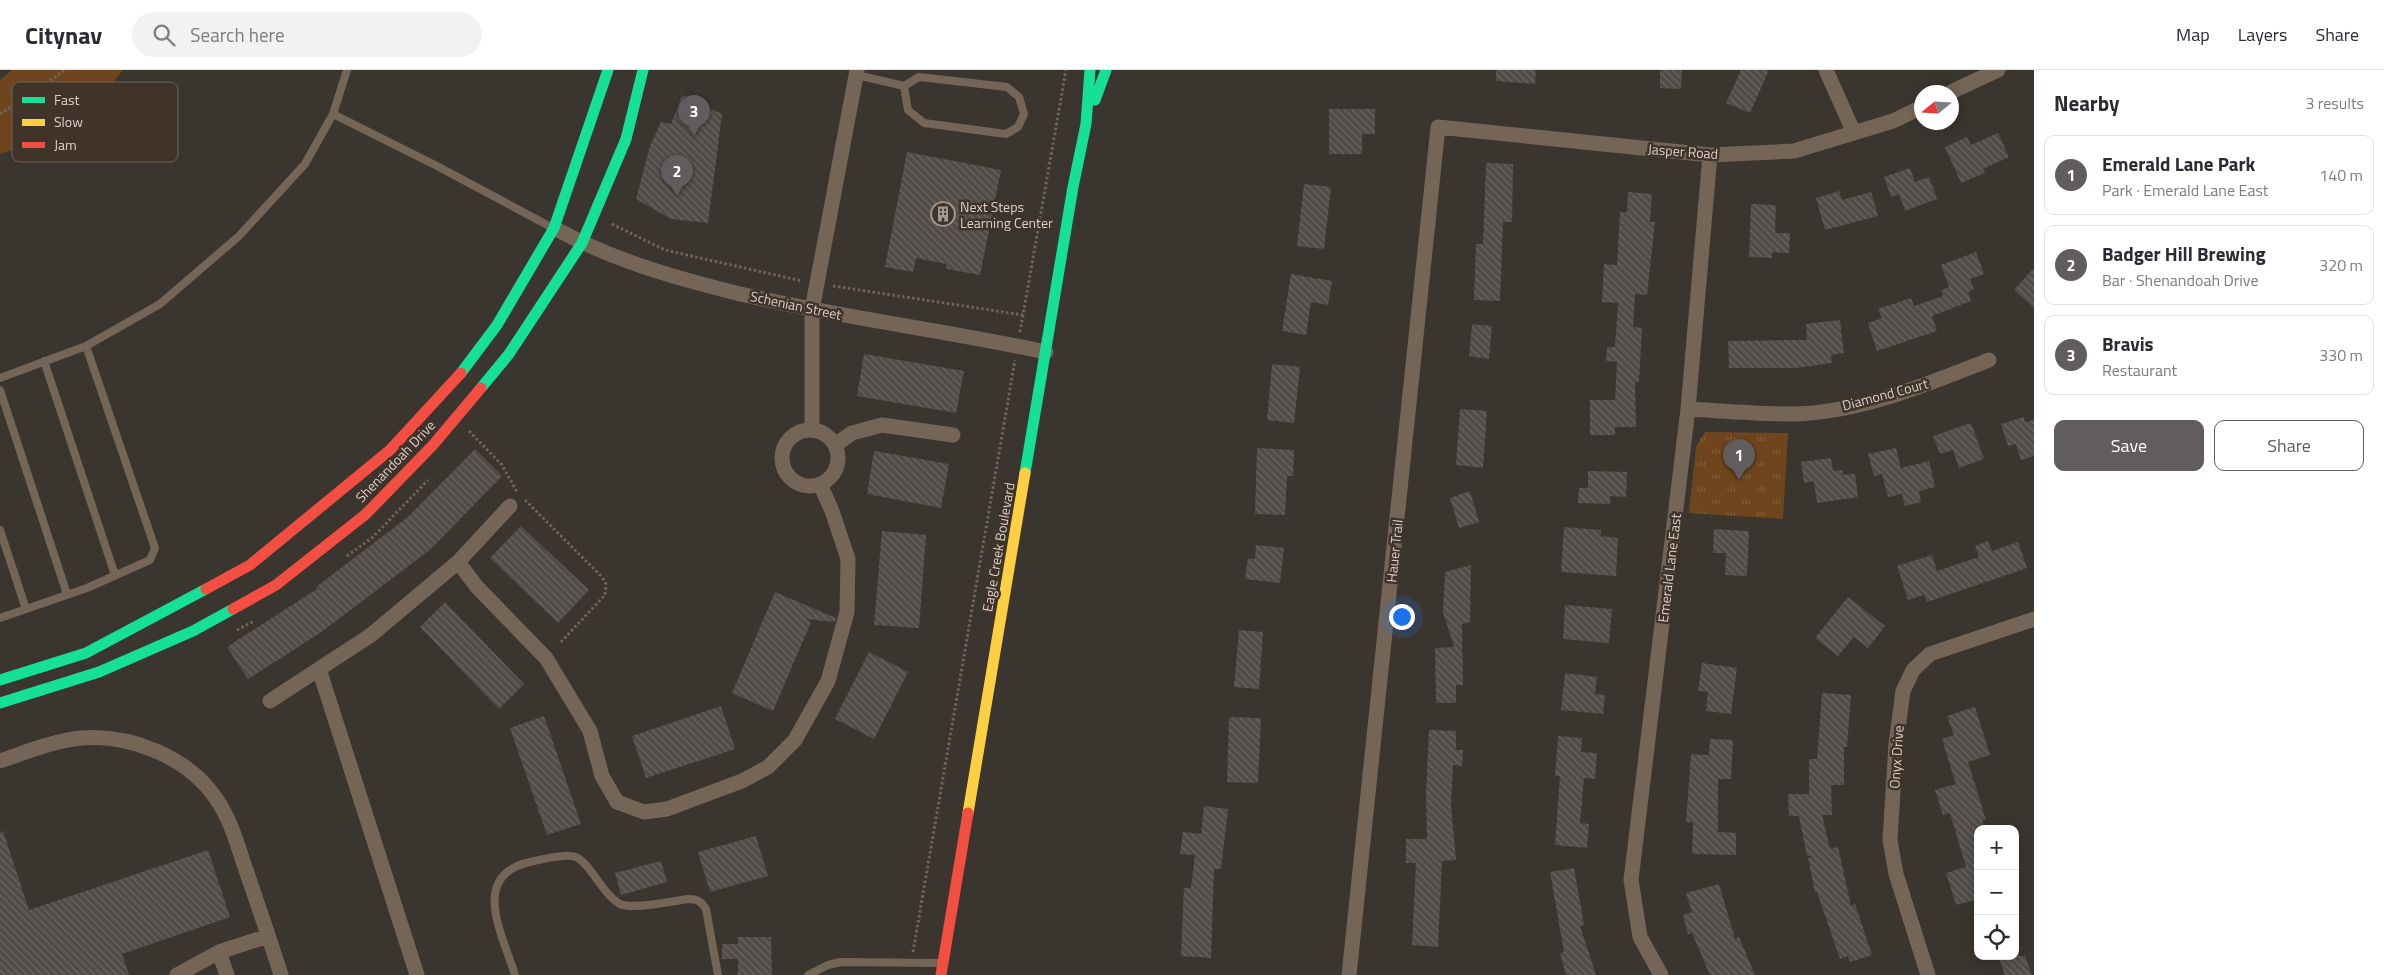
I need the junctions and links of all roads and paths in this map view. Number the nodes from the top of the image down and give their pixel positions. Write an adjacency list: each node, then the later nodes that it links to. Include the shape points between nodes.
1 (65, 70): 11 (path)
2 (347, 70): 17 (lane)
3 (608, 70): 22 (street, Shenandoah Drive)
4 (643, 70): 23 (street, Shenandoah Drive, via 626,140)
5 (1066, 70): 26 (path)
6 (1090, 70): 18 (street, Eagle Creek Boulevard)
7 (1106, 70): 18 (street, Eagle Creek Boulevard)
8 (1826, 70): 20 (street)
9 (1998, 70): 13 (street)
10 (857, 72): 12 (lane); 24 (street)
11 (47, 82)
12 (904, 86): 12 (lane, via 919,77 1007,87 1019,97 1024,114 1018,127 1006,134 924,123 908,110)
13 (1959, 88)
14 (12, 106): 16 (path)
15 (1914, 111): 20 (street, Jasper Road)
16 (0, 114)
17 (333, 114): 22 (lane); 25 (lane, via 305,164 239,236 160,304)
18 (1086, 124): 27 (street, Eagle Creek Boulevard)
19 (1438, 126): 21 (street, Jasper Road); 64 (street, Hauer Trail)
20 (1854, 133): 21 (street, Jasper Road, via 1794,150)
21 (1710, 155): 32 (street, Emerald Lane East)
22 (554, 228): 23 (street, Schenian Street); 48 (street, Shenandoah Drive, via 497,325 450,387 390,450 265,553 250,565 86,652)
23 (582, 243): 24 (street, Schenian Street, via 665,276); 50 (street, Shenandoah Drive, via 509,354 433,445 366,514 276,584 193,631 99,672)
24 (812, 310): 26 (street, Schenian Street); 33 (street)
25 (86, 346): 29 (lane); 41 (lane, via 155,548 150,560)
26 (1018, 346): 27 (street, Schenian Street); 54 (path)
27 (1046, 352): 55 (street, Eagle Creek Boulevard)
28 (1989, 360): 32 (street, Diamond Court, via 1919,387 1856,405 1796,414)
29 (44, 361): 30 (lane); 41 (lane)
30 (0, 378)
31 (0, 390): 42 (lane)
32 (1688, 409): 65 (street, Emerald Lane East, via 1631,880 1640,937)
33 (812, 430): 36 (street, via 821,432); 37 (street, via 803,430 789,440 784,448 783,465 801,484)
34 (468, 431): 46 (path, via 502,465 514,489 606,584 606,595)
35 (953, 435): 36 (street, via 882,425 852,433)
36 (835, 445): 37 (street, via 838,463 834,472)
37 (820, 484): 40 (street, via 848,559 847,612 828,681 796,740 768,767 742,781 667,809 644,812 618,802 602,776 590,731 546,658 477,587)
38 (510, 506): 40 (street)
39 (0, 530): 43 (lane)
40 (458, 562): 47 (street, via 371,635)
41 (115, 576): 42 (lane)
42 (67, 594): 43 (lane)
43 (26, 608): 44 (lane)
44 (0, 618)
45 (2034, 619): 66 (street, Onyx Drive, via 1930,654 1913,670 1903,691 1890,840 1901,890)
46 (560, 643)
47 (319, 669): 49 (street); 59 (street)
48 (0, 680)
49 (270, 701)
50 (0, 703)
51 (0, 761): 52 (street, via 43,746 80,738 105,738 142,746 192,771 217,800 234,835)
52 (268, 936): 53 (street); 58 (street)
53 (219, 952): 56 (street); 57 (street)
54 (911, 962): 55 (lane); 62 (lane, via 841,962)
55 (943, 963): 63 (street, Eagle Creek Boulevard)
56 (177, 975)
57 (226, 975)
58 (282, 975)
59 (417, 975)
60 (516, 975): 61 (lane, via 494,904 494,892 504,874 515,866 567,856 579,860 621,904 632,906 688,899 703,903)
61 (718, 975)
62 (808, 975)
63 (941, 975)
64 (1349, 975)
65 (1661, 975)
66 (1928, 975)

